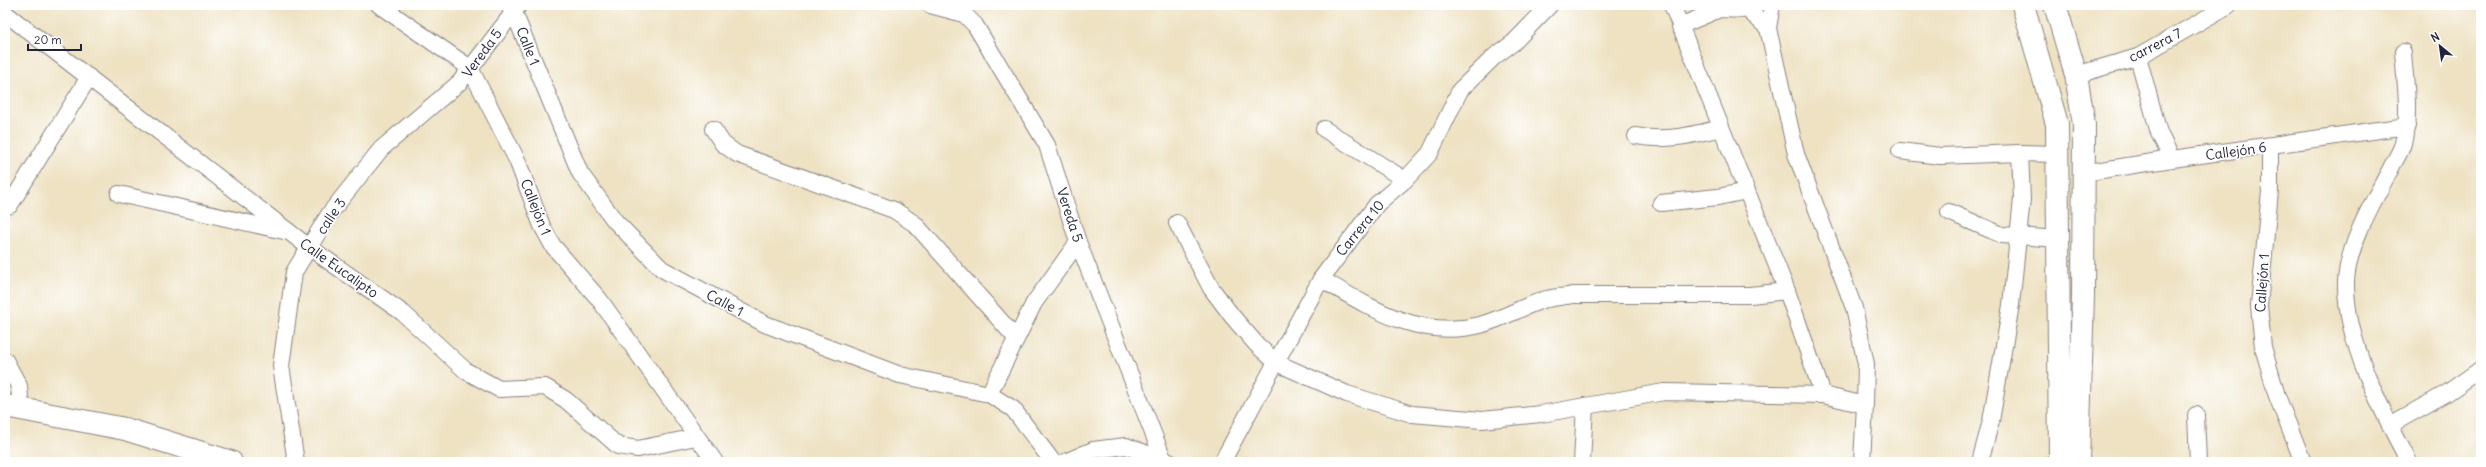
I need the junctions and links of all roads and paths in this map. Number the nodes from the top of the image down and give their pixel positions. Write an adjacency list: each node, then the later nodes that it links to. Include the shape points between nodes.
1 (379, 5): 16 (street, Callejón 1)
2 (930, 5): 10 (street, Vereda 5)
3 (1550, 5): 31 (street, Carrera 10, via 1513,43 1495,56 1460,90 1430,152)
4 (1672, 5): 12 (street)
5 (1772, 5): 13 (street)
6 (2023, 5): 28 (main road, via 2057,124)
7 (2055, 5): 17 (main road)
8 (2229, 5): 15 (street, carrera 7)
9 (513, 6): 16 (street, Vereda 5); 49 (street, Calle 1, via 580,173 615,221 662,269 765,324 900,375)
10 (966, 10): 41 (street, Vereda 5, via 1047,145)
11 (5, 13): 18 (street, Calle Eucalipto)
12 (1680, 26): 13 (street, via 1720,9 1748,10); 21 (street)
13 (1768, 28): 51 (street, via 1796,154 1854,308 1866,364)
14 (2403, 52): 20 (street)
15 (2138, 57): 17 (street, carrera 7); 29 (street, via 2159,133)
16 (470, 68): 19 (street, Vereda 5); 56 (street, Callejón 1, via 517,160 542,226 553,246 599,300)
17 (2076, 75): 30 (main road, via 2084,124)
18 (89, 78): 35 (street, via 10,205); 38 (street, Calle Eucalipto)
19 (460, 82): 42 (street, calle 3, via 381,149 330,213)
20 (2407, 126): 25 (street, Callejón 6); 55 (street, via 2403,145 2362,224 2346,282 2349,313 2361,357)
21 (1721, 128): 24 (street, via 1668,139 1652,140); 32 (street)
22 (713, 129): 45 (street, via 723,144 737,154 894,210 910,221)
23 (1324, 129): 31 (street)
24 (1636, 136)
25 (2270, 146): 29 (street, Callejón 6); 70 (street, Callejón 1, via 2270,191 2259,306 2263,347 2277,396)
26 (1900, 151): 27 (street, via 1940,156)
27 (2020, 152): 28 (street); 39 (street, via 2022,199)
28 (2058, 154): 40 (main road)
29 (2172, 159): 30 (street, Callejón 6)
30 (2084, 173): 68 (main road)
31 (1405, 180): 43 (street, Carrera 10, via 1377,204)
32 (1747, 191): 34 (street, via 1718,198); 44 (street)
33 (119, 194): 38 (street)
34 (1661, 203)
35 (5, 207)
36 (1949, 212): 39 (street, via 1988,231)
37 (1177, 223): 47 (street, via 1211,288 1257,345)
38 (290, 233): 42 (street, Calle Eucalipto)
39 (2017, 237): 40 (street); 66 (street, via 2010,313 1991,421)
40 (2060, 238): 67 (main road)
41 (1078, 242): 45 (street, via 1034,302); 62 (street, Vereda 5)
42 (310, 248): 56 (street, Calle Eucalipto, via 403,313 466,371 499,389 545,387 566,400 618,446 638,449); 58 (street, calle 3, via 294,272 281,366)
43 (1321, 279): 44 (street, via 1365,305 1403,323 1441,329 1480,325 1544,299 1573,295 1734,296); 47 (street, Carrera 10)
44 (1787, 291): 50 (street)
45 (1015, 337): 49 (street)
46 (5, 360): 53 (street, via 19,386)
47 (1277, 363): 52 (street, via 1347,394 1412,414 1482,420 1541,414); 63 (street, Carrera 10)
48 (2481, 370): 55 (street, via 2447,393)
49 (989, 394): 60 (street, Calle 1, via 1013,409)
50 (1822, 395): 51 (street); 52 (street, via 1664,392)
51 (1865, 405): 65 (street)
52 (1585, 406): 64 (street)
53 (13, 407): 57 (main road, via 125,429)
54 (2196, 415): 69 (street)
55 (2390, 425): 71 (street)
56 (696, 437): 59 (street, Callejón 1)
57 (231, 462)
58 (296, 462)
59 (715, 462)
60 (1053, 462)
61 (1065, 462): 62 (street, via 1093,450 1126,446)
62 (1167, 462)
63 (1222, 462)
64 (1582, 462)
65 (1862, 462)
66 (1980, 462)
67 (2060, 462)
68 (2078, 462)
69 (2198, 462)
70 (2303, 462)
71 (2409, 462)

